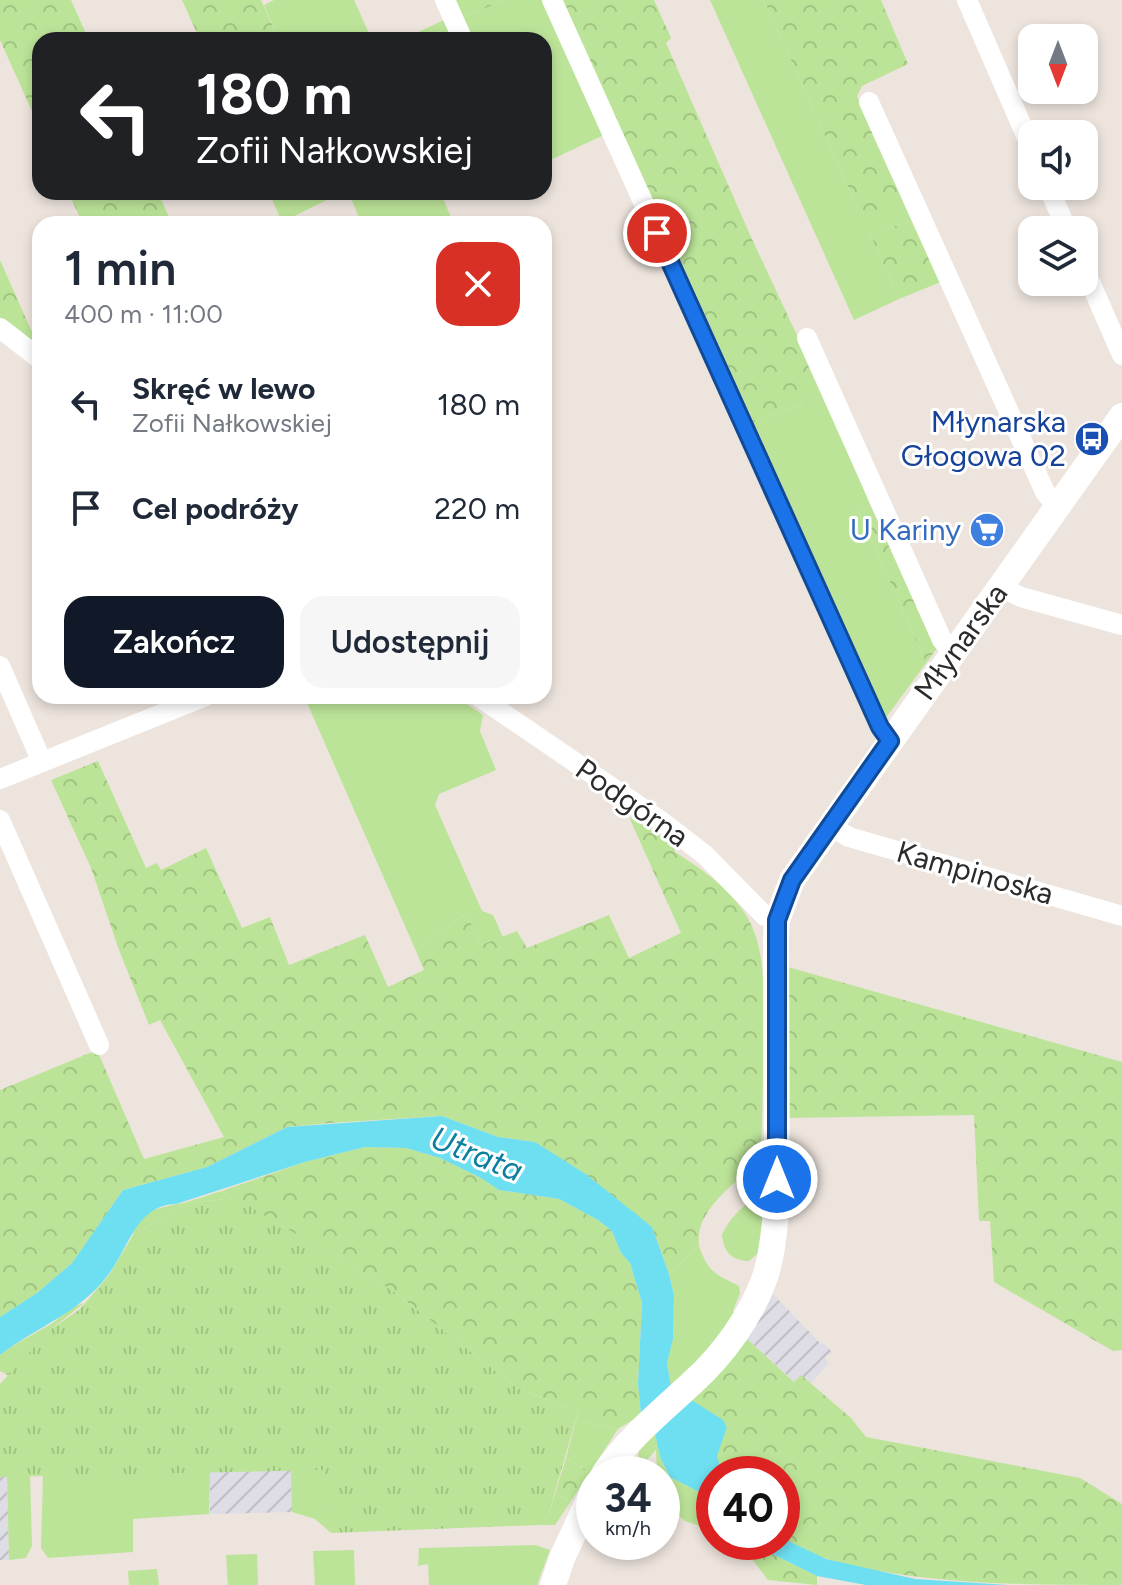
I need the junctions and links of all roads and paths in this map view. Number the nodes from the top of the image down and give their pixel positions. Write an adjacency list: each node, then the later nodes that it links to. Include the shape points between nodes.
1 (445, 0): 4 (street)
2 (552, 0): 20 (street)
3 (967, 0): 6 (street)
4 (459, 32)
5 (869, 102): 13 (street, via 1045,492)
6 (1019, 120)
7 (1096, 296): 11 (street)
8 (0, 328): 10 (street)
9 (807, 338): 16 (street, via 942,640)
10 (32, 353)
11 (1122, 355)
12 (1120, 422): 13 (street, Młynarska)
13 (1057, 507): 14 (street, Młynarska)
14 (1000, 587): 15 (street); 16 (street, Młynarska)
15 (1122, 625)
16 (953, 652): 20 (street, Młynarska)
17 (0, 666): 21 (street)
18 (186, 704): 21 (street)
19 (490, 704): 26 (street, Podgórna, via 661,821 705,855 765,916)
20 (890, 741): 24 (street, Młynarska)
21 (42, 762): 22 (street)
22 (0, 779)
23 (0, 820): 27 (street)
24 (830, 826): 25 (street, Kampinoska, via 849,837); 26 (street, Młynarska, via 792,880)
25 (1122, 916)
26 (777, 920): 28 (street, Młynarska, via 777,1204 765,1277 743,1320 696,1379)
27 (99, 1045)
28 (619, 1456)
29 (576, 1528): 30 (street)
30 (553, 1585)

